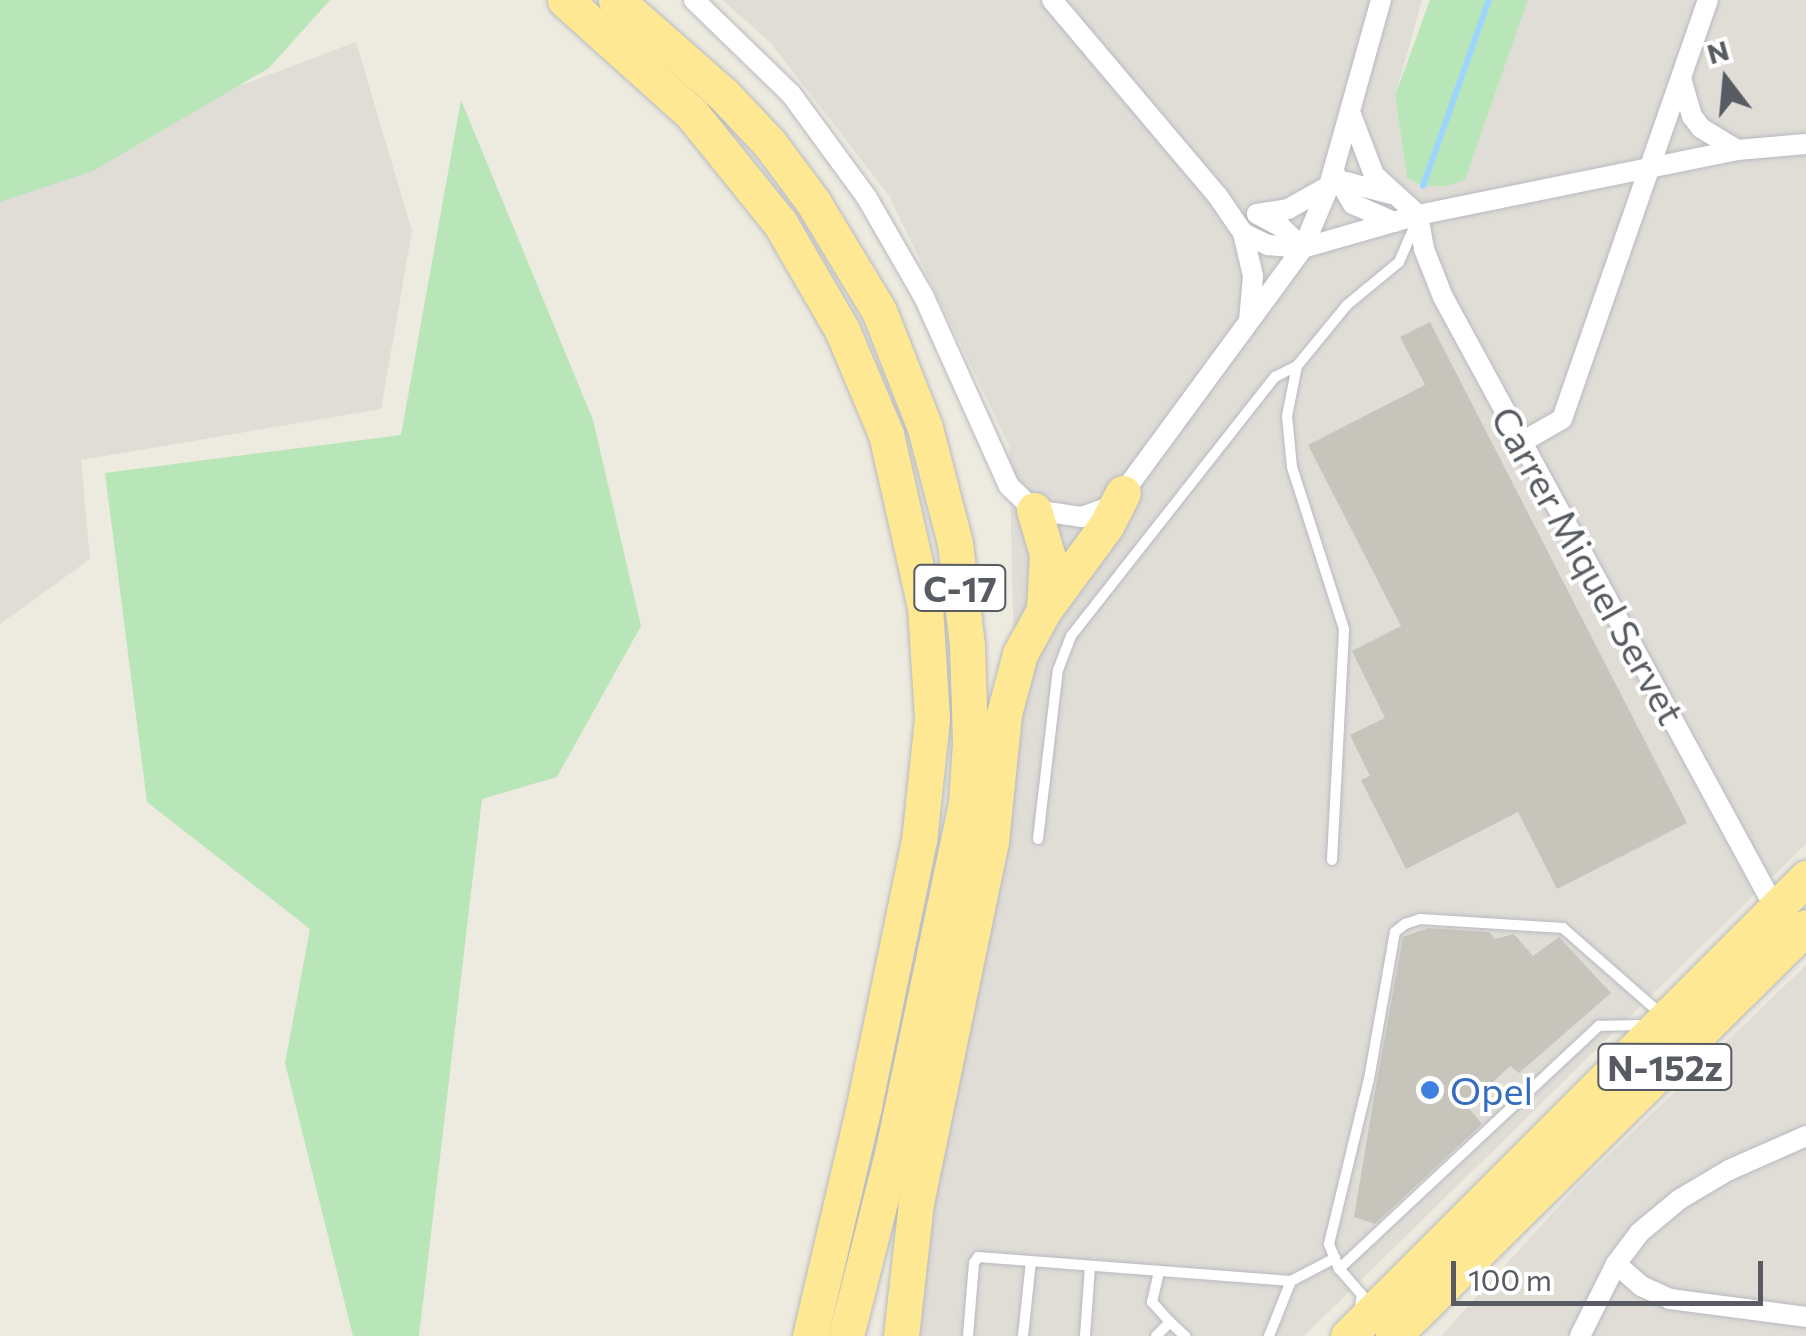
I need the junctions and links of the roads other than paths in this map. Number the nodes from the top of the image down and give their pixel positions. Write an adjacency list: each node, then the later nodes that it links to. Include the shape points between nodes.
1 (565, 0): 44 (highway, C-17, via 692,114 780,223 842,330 886,434 926,607 932,719 920,840)
2 (616, 0): 39 (highway, C-17, via 724,96 813,202 879,311 924,428 955,544 967,645 966,802)
3 (694, 0): 24 (street, via 791,94 866,198 924,297 1009,486)
4 (1052, 0): 14 (street)
5 (1380, 0): 8 (street)
6 (1708, 0): 7 (street)
7 (1680, 73): 10 (street, via 1692,116); 11 (street)
8 (1350, 110): 12 (street); 13 (street, via 1365,159)
9 (1806, 144): 10 (street)
10 (1738, 150): 11 (street)
11 (1646, 172): 16 (street); 22 (street, via 1562,418)
12 (1333, 179): 13 (street); 15 (street, via 1288,209); 17 (street, via 1353,204); 19 (street)
13 (1391, 194): 16 (street)
14 (1217, 195): 15 (street); 18 (street)
15 (1258, 214): 19 (street)
16 (1418, 215): 17 (street); 21 (lane, via 1399,262 1348,305); 22 (street, Carrer Miquel Servet, via 1432,273)
17 (1396, 222): 19 (street)
18 (1243, 233): 19 (street, via 1268,245); 20 (street, via 1254,276)
19 (1304, 248): 20 (street)
20 (1248, 328): 23 (street)
21 (1297, 366): 26 (lane, via 1275,377 1071,636 1058,670); 27 (lane, via 1287,441 1344,629)
22 (1522, 442): 29 (street, Carrer Miquel Servet)
23 (1123, 493): 24 (street, via 1110,507 1082,517); 25 (highway)
24 (1034, 510): 25 (highway, via 1046,554)
25 (1044, 610): 47 (highway, via 1020,654 1004,714 991,842 916,1203)
26 (1038, 839)
27 (1332, 860)
28 (1806, 878): 29 (highway, N-152z)
29 (1775, 908): 31 (highway, N-152z)
30 (1806, 928): 33 (highway, N-152z)
31 (1662, 1021): 35 (lane, via 1599,1026); 35 (lane, via 1563,928 1405,924 1396,932 1329,1244); 43 (highway, N-152z)
32 (1806, 1136): 36 (street, via 1680,1199)
33 (1524, 1206): 55 (highway, N-152z); 56 (highway, via 1492,1253)
34 (1032, 1261): 37 (lane); 48 (lane, via 978,1257); 49 (lane)
35 (1337, 1264): 40 (lane); 43 (lane, via 1362,1294)
36 (1616, 1264): 41 (street, via 1670,1299); 57 (street)
37 (1090, 1266): 38 (lane); 50 (lane)
38 (1159, 1271): 40 (lane); 42 (lane, via 1152,1302)
39 (862, 1276): 45 (highway, C-17); 46 (highway)
40 (1290, 1281): 53 (lane)
41 (1806, 1317)
42 (1170, 1322): 51 (lane); 52 (lane)
43 (1354, 1322): 54 (highway)
44 (810, 1336)
45 (846, 1336)
46 (862, 1336)
47 (901, 1336)
48 (968, 1336)
49 (1023, 1336)
50 (1084, 1336)
51 (1156, 1336)
52 (1184, 1336)
53 (1269, 1336)
54 (1330, 1336)
55 (1393, 1336)
56 (1416, 1336)
57 (1580, 1336)

